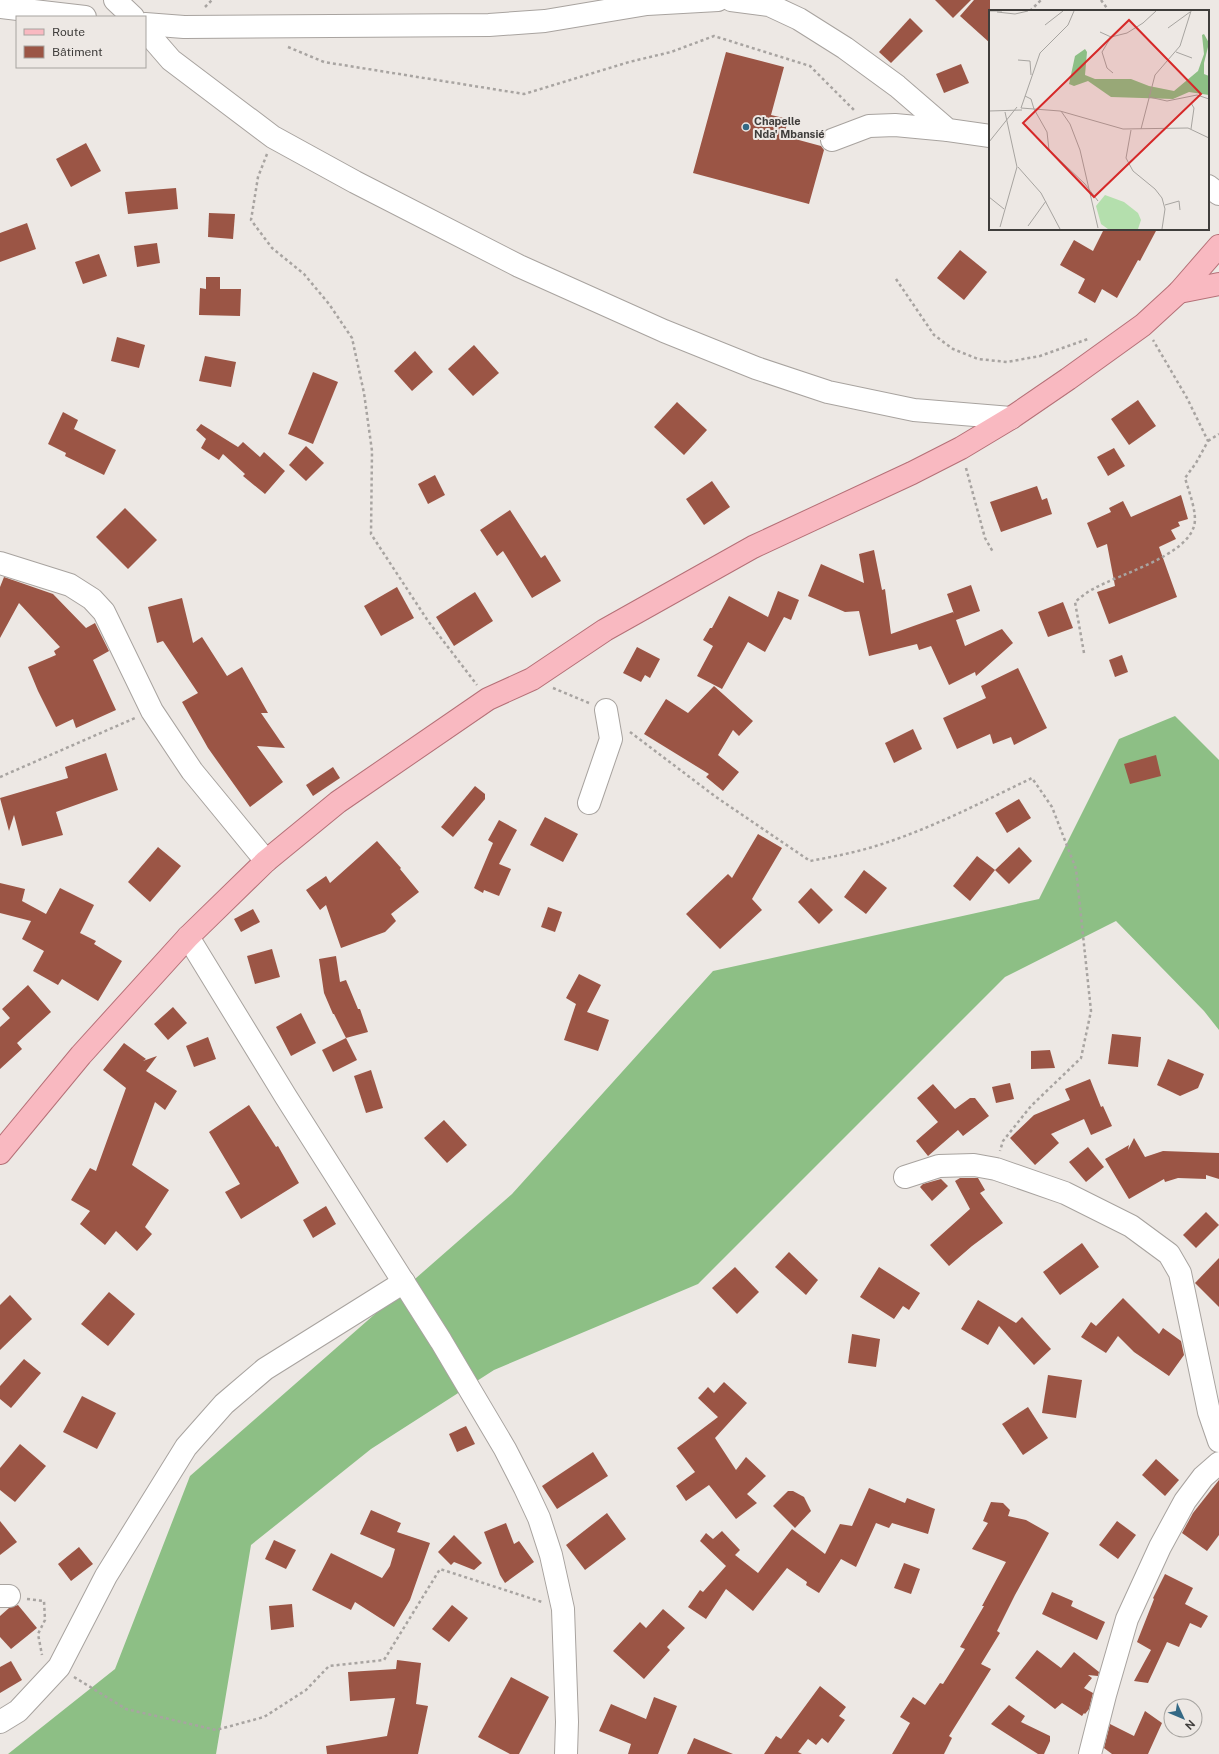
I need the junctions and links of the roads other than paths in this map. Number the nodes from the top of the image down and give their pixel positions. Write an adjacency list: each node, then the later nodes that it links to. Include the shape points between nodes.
1 (115, 0): 6 (street)
2 (718, 0): 7 (street, via 647,4 545,21 489,25 184,27)
3 (731, 0): 9 (street, via 769,6 799,19 897,86)
4 (0, 7): 5 (street)
5 (76, 16)
6 (132, 16)
7 (146, 24)
8 (146, 31): 19 (street, via 172,60 273,137 519,266 664,331 756,368 828,392 914,410)
9 (948, 130): 10 (street); 11 (street, via 895,125 869,126)
10 (989, 136)
11 (832, 140)
12 (1219, 172): 13 (street)
13 (1209, 175)
14 (1209, 187): 15 (street)
15 (1219, 194)
16 (1219, 246): 18 (main road)
17 (1219, 284): 18 (main road)
18 (1179, 292): 19 (main road, via 1143,324)
19 (1011, 418): 23 (main road, via 912,473 753,547 605,630 532,679 488,699 338,802)
20 (0, 563): 23 (street, via 70,585 92,598 104,612 152,711 192,771)
21 (606, 710): 22 (street, via 611,739)
22 (589, 802)
23 (266, 861): 24 (main road)
24 (188, 936): 25 (main road, via 81,1055); 27 (street, via 286,1097)
25 (0, 1153)
26 (905, 1177): 28 (street, via 939,1166 974,1165 996,1169 1065,1193 1131,1226 1169,1254 1180,1273 1209,1412)
27 (404, 1282): 30 (street, via 265,1369 224,1404 186,1447 106,1576 59,1667 18,1711); 31 (street, via 505,1449 539,1518 551,1555 563,1609)
28 (1219, 1440)
29 (1219, 1463): 32 (street, via 1185,1501 1160,1546 1127,1619)
30 (0, 1722)
31 (566, 1754)
32 (1090, 1754)

